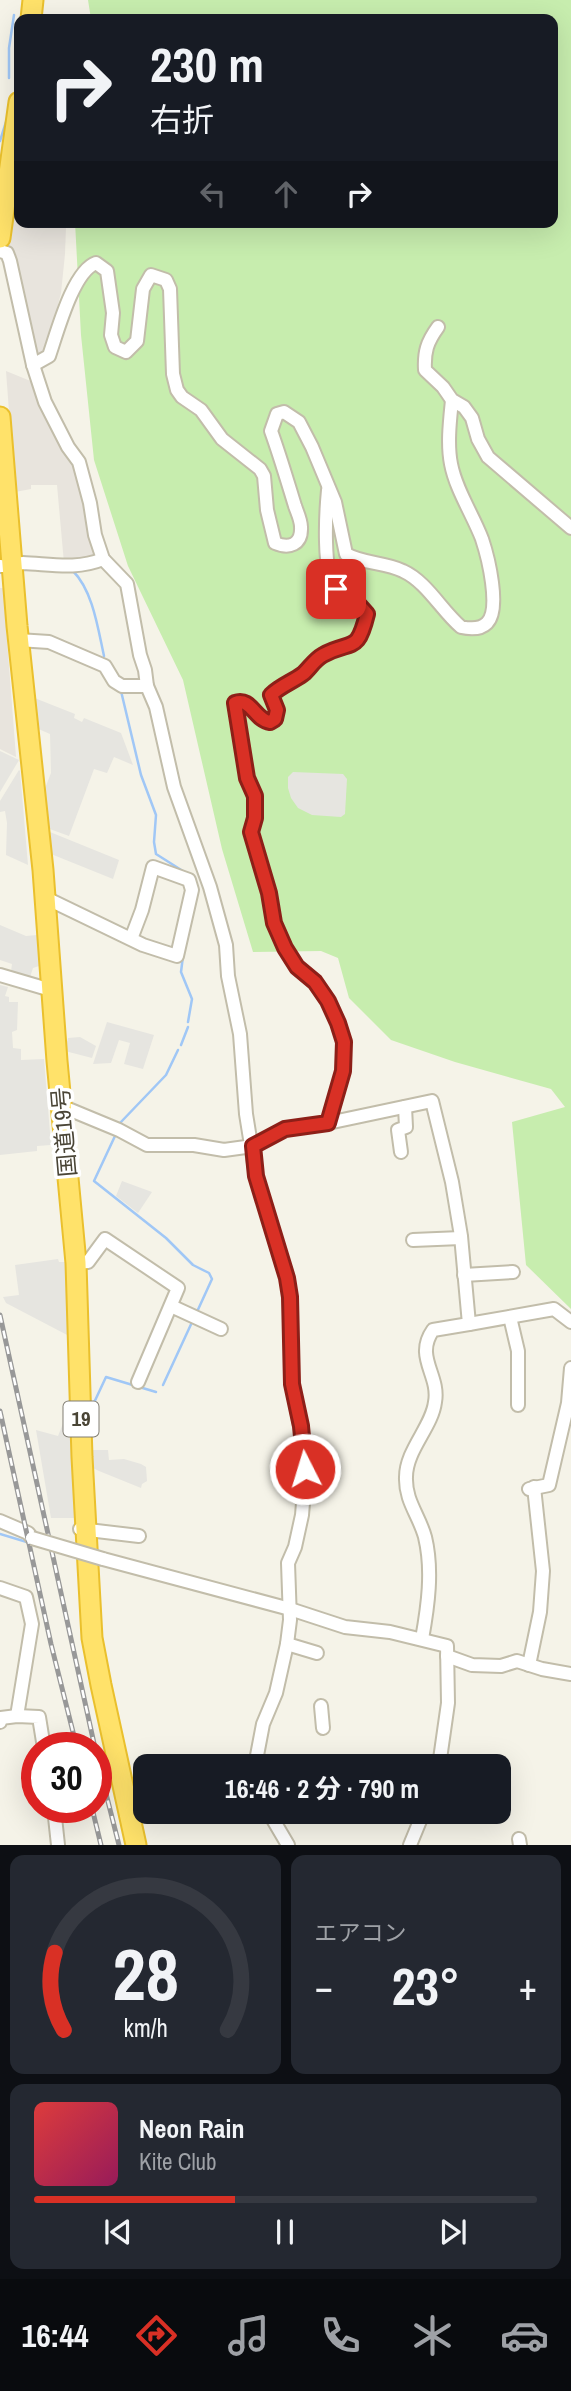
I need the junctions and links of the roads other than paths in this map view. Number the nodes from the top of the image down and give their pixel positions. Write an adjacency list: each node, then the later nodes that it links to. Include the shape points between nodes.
1 (14, 133): 2 (highway)
2 (3, 201): 3 (highway)
3 (0, 238)
4 (0, 251): 6 (street, via 7,253 10,261)
5 (438, 327): 7 (street, via 424,353 425,370)
6 (33, 365): 9 (street, via 50,356 63,316 90,265 96,262 107,271 111,335 115,347 126,352 137,341 143,289 151,275 166,280 177,390 201,410 222,439 260,469 275,543 292,545 301,527 271,431 277,414 284,412 299,422); 11 (street, via 53,420 79,462)
7 (452, 400): 9 (street, via 451,465 491,569 491,616 479,628 461,627 413,576 345,554); 10 (street, via 472,418 488,457)
8 (0, 417): 12 (highway, 国道19号 / 19)
9 (328, 486): 21 (street, via 326,549 332,580 336,589 367,614 362,633 352,646 325,654 278,688 271,695 277,710 270,722 262,721 245,702 235,703 247,778 255,796 251,832 274,923 297,967 328,1001 344,1042 343,1071)
10 (571, 528)
11 (103, 559): 12 (street, via 74,566); 14 (street, via 127,584)
12 (6, 566): 13 (highway, 国道19号 / 19)
13 (18, 640): 14 (street, via 49,642 105,666 122,686); 15 (highway, 国道19号 / 19)
14 (147, 686): 22 (street, via 174,787 226,945)
15 (45, 903): 16 (street, via 52,901); 18 (highway, 国道19号 / 19)
16 (131, 939): 16 (street, via 177,956 192,890 189,880 153,867)
17 (0, 975): 18 (street)
18 (51, 990): 19 (highway, 国道19号 / 19)
19 (61, 1106): 22 (street, via 147,1145 224,1150); 26 (highway, 国道19号 / 19)
20 (405, 1107): 21 (street); 23 (street, via 406,1127 398,1130); 24 (street, via 432,1101)
21 (328, 1123): 22 (street, via 285,1129)
22 (253, 1146): 43 (street, via 256,1176 287,1278 292,1384 305,1469 302,1516 288,1563)
23 (401, 1152)
24 (461, 1238): 25 (street); 28 (street)
25 (412, 1240)
26 (76, 1263): 29 (street, via 88,1262 105,1239 178,1288); 39 (highway, 国道19号 / 19)
27 (513, 1272): 28 (street)
28 (464, 1275): 32 (street)
29 (171, 1306): 33 (street); 35 (street)
30 (510, 1317): 31 (street, via 554,1310); 32 (street); 36 (street, via 518,1351)
31 (571, 1322)
32 (470, 1324): 44 (street, via 433,1330 427,1339 435,1404 406,1473 407,1497 425,1538 428,1560)
33 (221, 1329)
34 (571, 1368): 48 (street, via 568,1403 549,1485 531,1488 543,1571)
35 (138, 1382)
36 (518, 1405)
37 (0, 1521): 41 (street)
38 (0, 1528): 41 (street)
39 (83, 1529): 40 (street); 61 (highway, 国道19号 / 19, via 92,1638)
40 (139, 1536)
41 (32, 1538): 43 (street, bridge)
42 (0, 1588): 51 (street, via 26,1597 32,1625)
43 (290, 1609): 44 (street, via 345,1627); 45 (street)
44 (422, 1639): 47 (street, via 447,1646)
45 (287, 1644): 46 (street); 55 (street)
46 (317, 1653)
47 (447, 1656): 48 (street, via 472,1665 501,1666 516,1661); 56 (street)
48 (529, 1665): 49 (street)
49 (571, 1674)
50 (321, 1706): 53 (street)
51 (17, 1716): 52 (street); 54 (street, via 39,1717)
52 (0, 1722)
53 (323, 1728)
54 (41, 1732)
55 (257, 1754)
56 (441, 1754)
57 (56, 1823): 60 (street)
58 (276, 1824): 62 (street)
59 (419, 1824): 63 (street)
60 (58, 1845)
61 (136, 1845)
62 (288, 1845)
63 (410, 1845)

